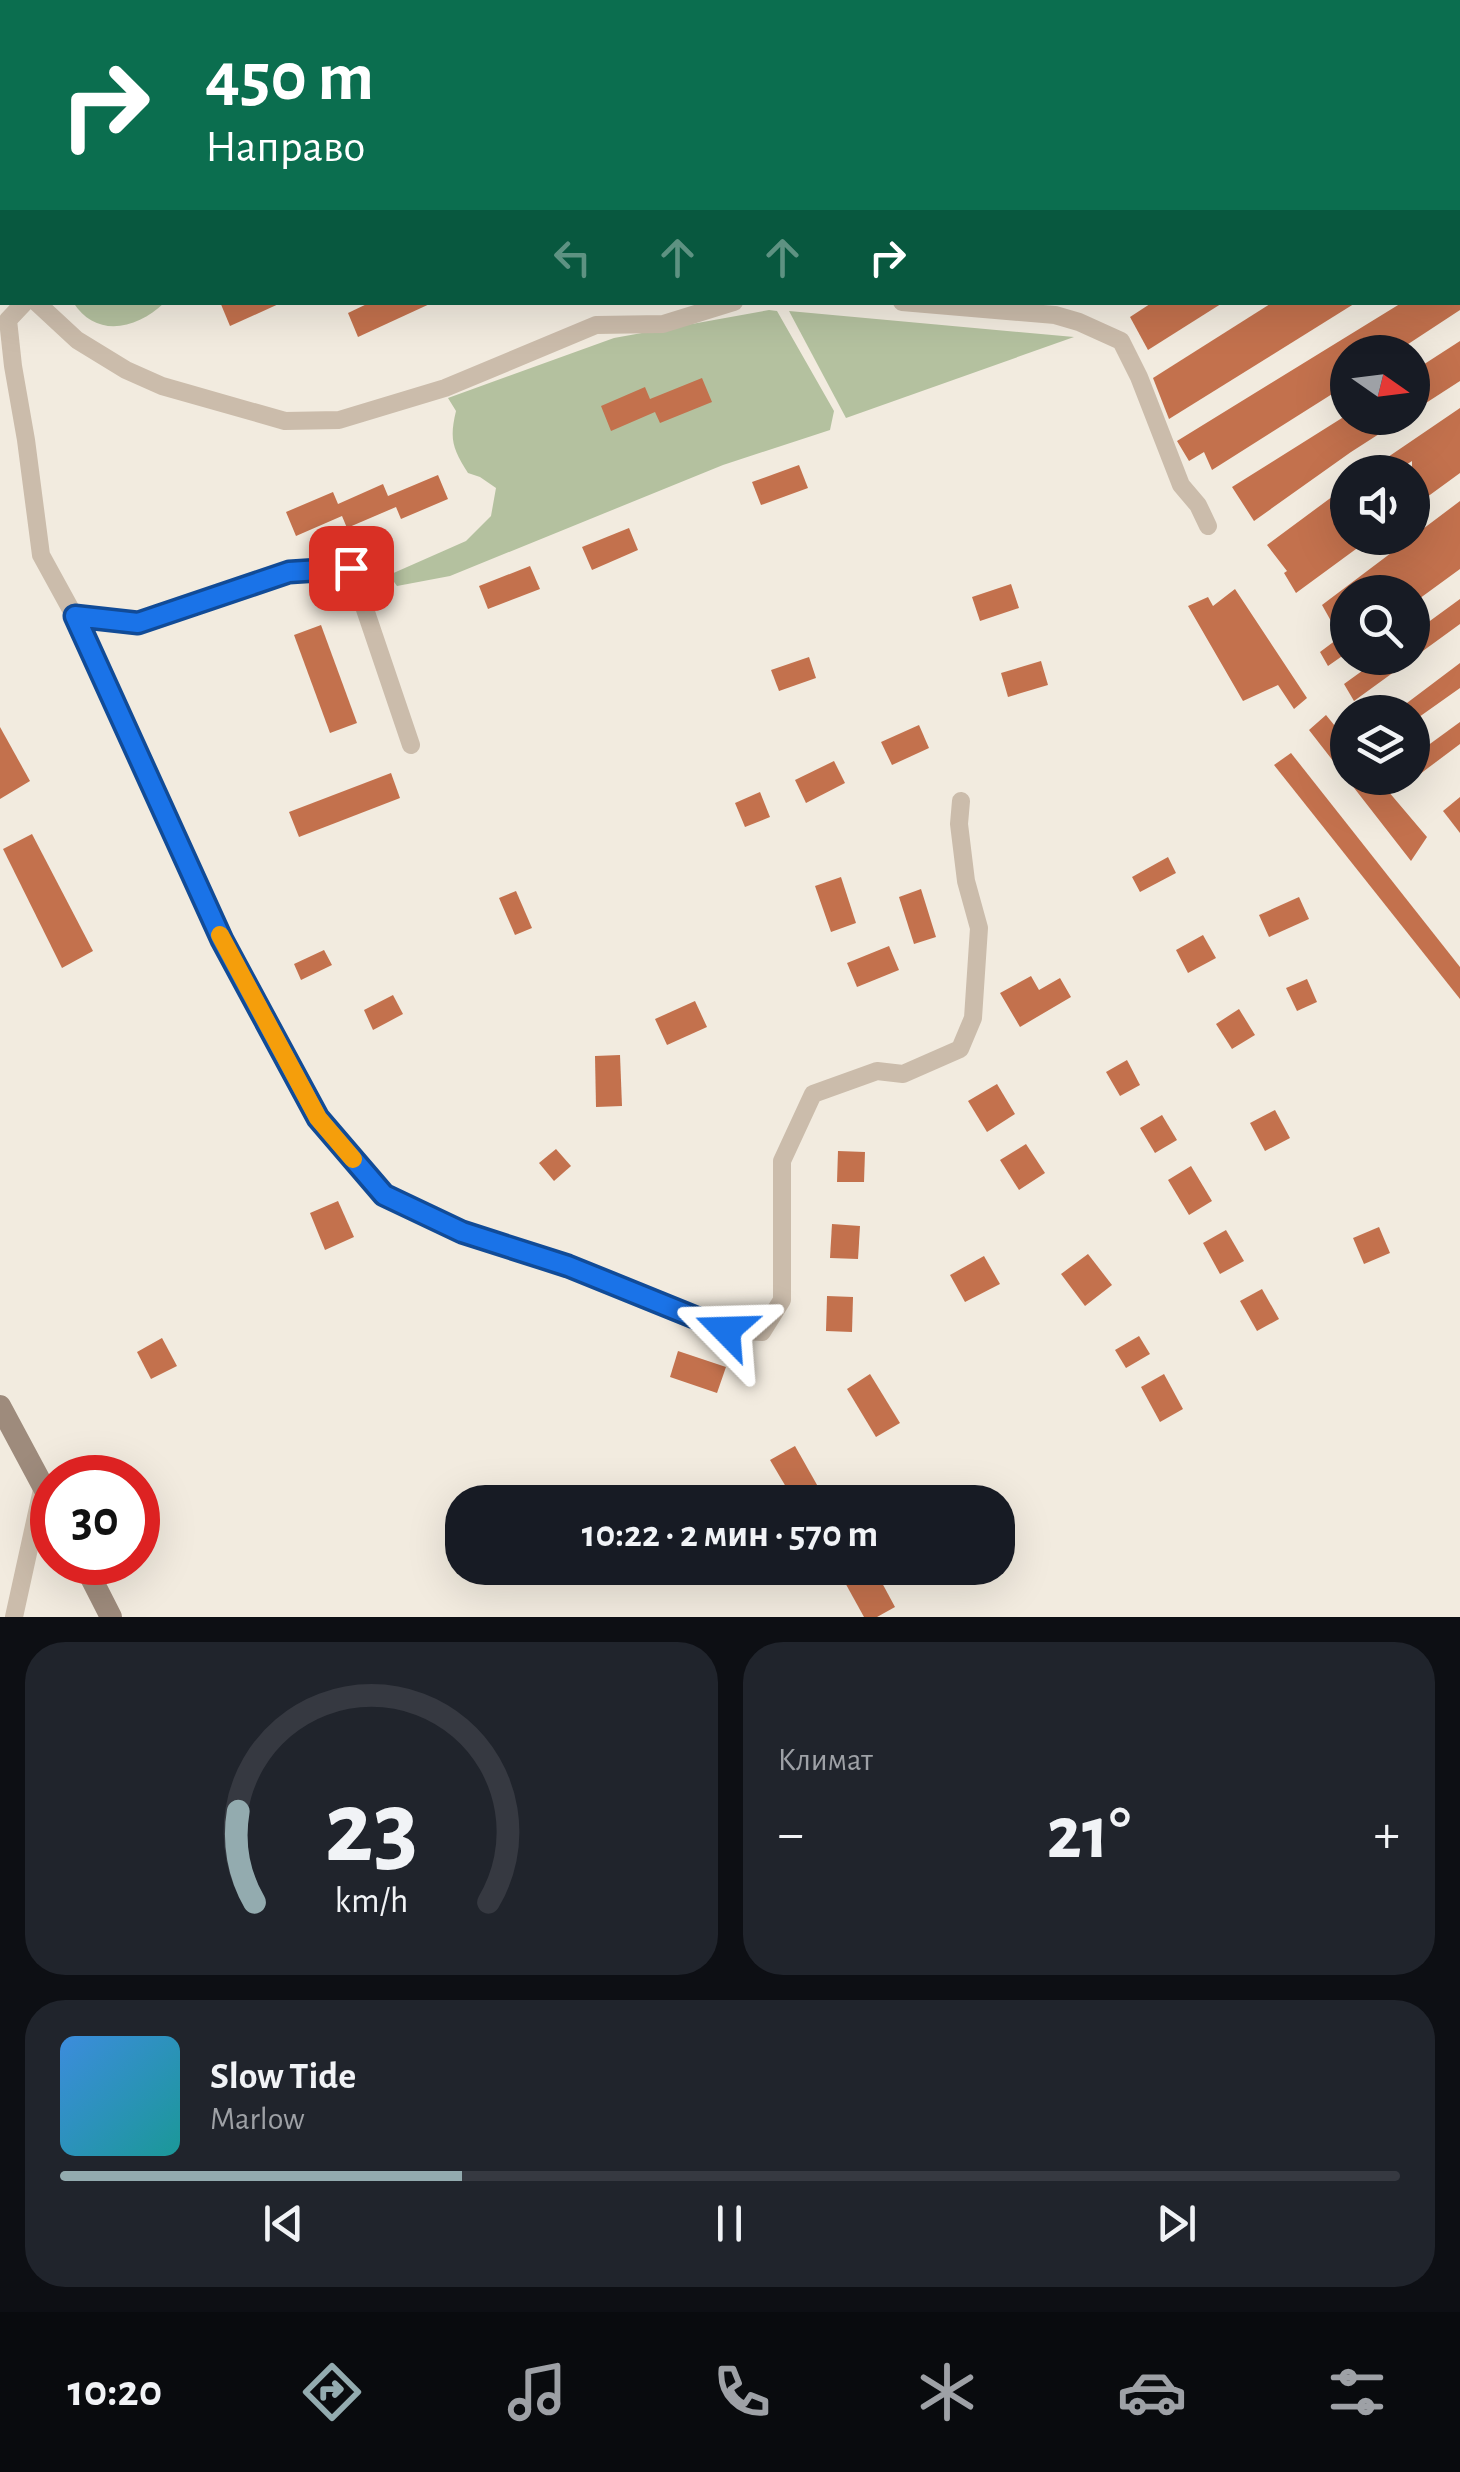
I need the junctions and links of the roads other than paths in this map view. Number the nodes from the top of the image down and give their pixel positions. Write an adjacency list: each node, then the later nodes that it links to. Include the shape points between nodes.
1 (22, 305): 6 (street, via 8,320 41,555)
2 (39, 305): 3 (street, via 77,340 126,370 285,421 339,420 427,393 596,325 663,324)
3 (724, 305)
4 (935, 305): 5 (street, via 1055,316 1120,341 1180,485)
5 (1208, 526)
6 (75, 616): 7 (street, via 138,623 289,572 351,568); 8 (street, via 222,940 318,1118 384,1195 462,1232 568,1266 726,1330 762,1332 782,1300 782,1162 813,1094 877,1071 903,1074 960,1049 973,1018 978,928 966,882)
7 (412, 745)
8 (961, 801)
9 (0, 1406): 10 (main road)
10 (30, 1461)
11 (30, 1559): 13 (street)
12 (94, 1585): 14 (main road)
13 (14, 1617)
14 (110, 1617)

